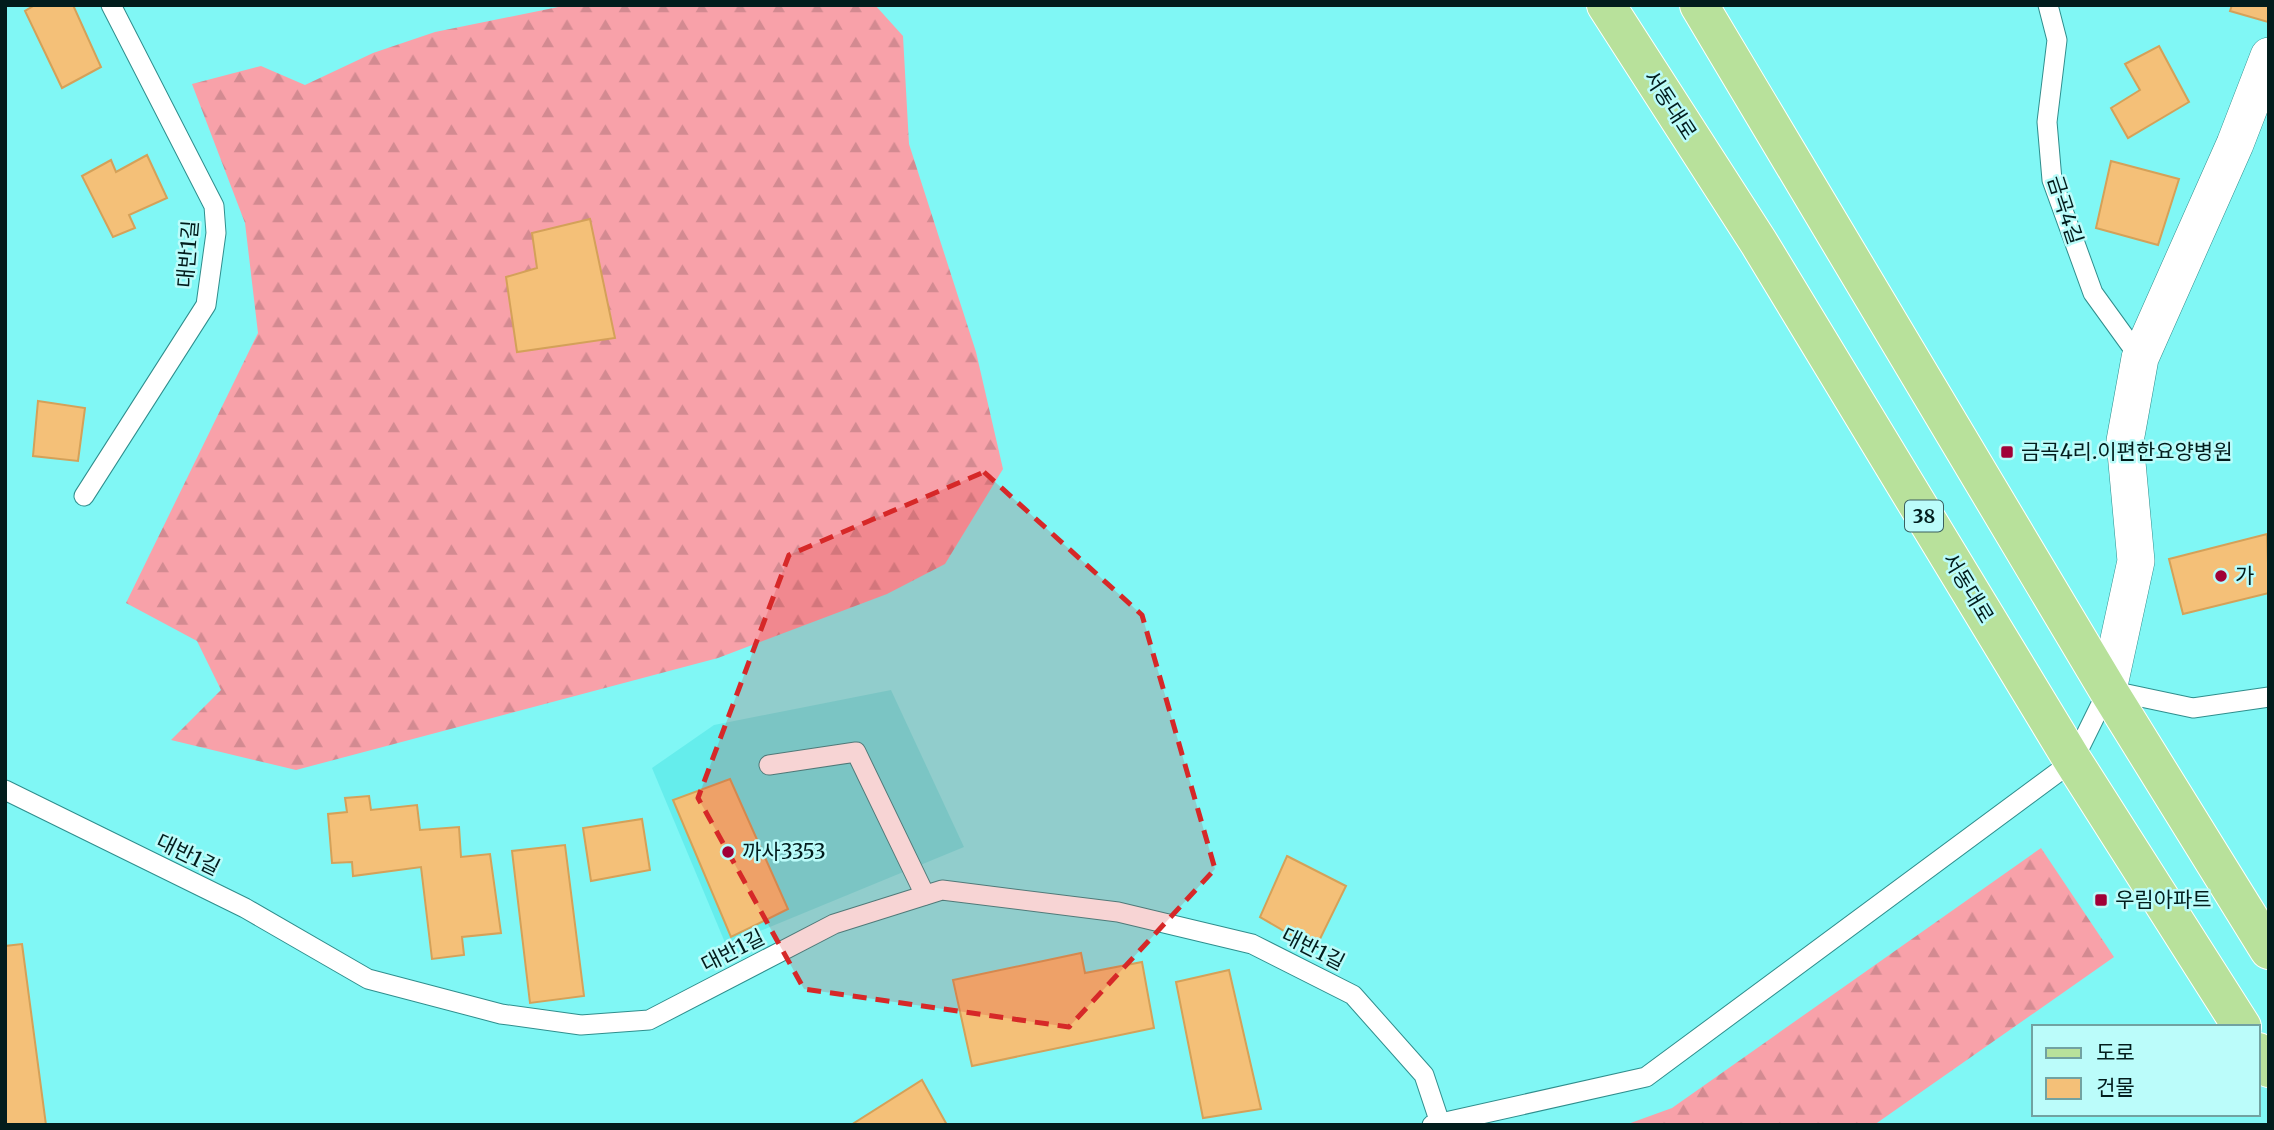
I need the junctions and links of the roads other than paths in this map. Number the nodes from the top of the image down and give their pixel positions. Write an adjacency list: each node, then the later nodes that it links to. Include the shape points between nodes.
1 (111, 5): 7 (lane, 대반1길, via 214,206 216,233 206,305)
2 (1606, 5): 10 (main road, 서동대로 / 38, via 1759,243)
3 (1699, 5): 8 (main road)
4 (2048, 5): 6 (lane, 금곡4길, via 2057,40 2047,122 2052,180 2093,293)
5 (2269, 56): 6 (street, via 2230,157)
6 (2140, 358): 8 (street, via 2125,441 2136,561)
7 (84, 496)
8 (2108, 690): 9 (lane, via 2193,708); 10 (lane); 14 (main road)
9 (2269, 697)
10 (2073, 761): 15 (main road, 서동대로 / 38); 16 (lane, via 1646,1077)
11 (769, 765): 13 (lane, via 856,752)
12 (5, 790): 13 (lane, 대반1길, via 246,908 368,979 501,1014 581,1025 649,1020 834,924)
13 (925, 895): 17 (lane, 대반1길, via 942,890 1118,912 1252,944 1353,995 1424,1075)
14 (2269, 950)
15 (2241, 1025)
16 (1496, 1118): 17 (lane)
17 (1436, 1124)

